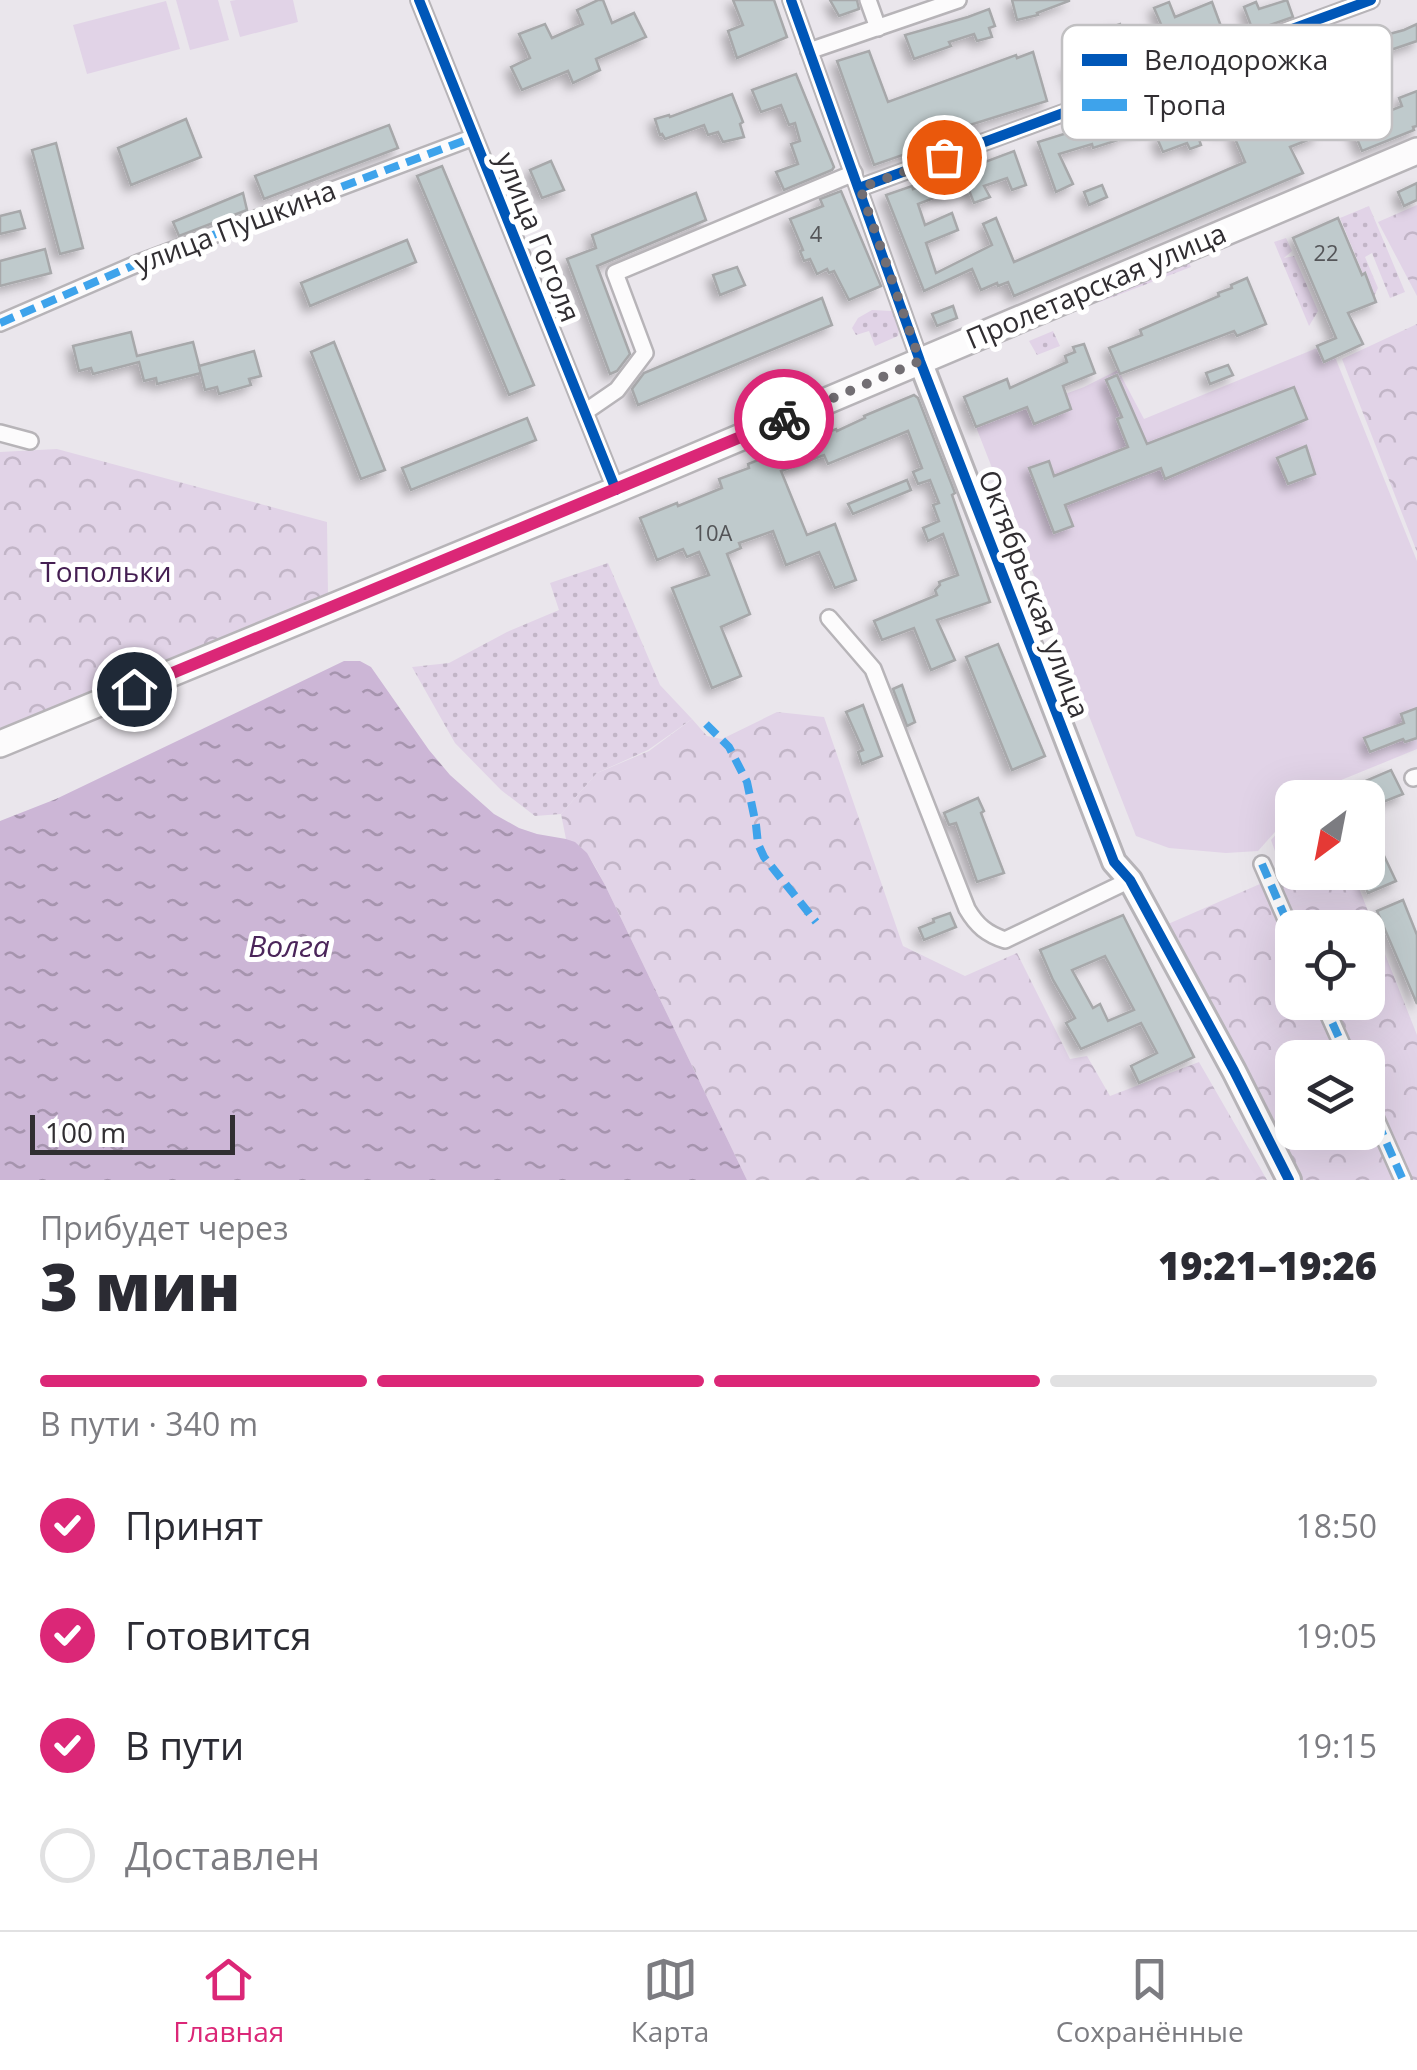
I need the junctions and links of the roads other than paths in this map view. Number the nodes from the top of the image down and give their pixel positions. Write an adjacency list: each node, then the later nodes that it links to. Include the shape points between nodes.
1 (420, 0): 10 (street, улица Гоголя)
2 (791, 0): 8 (street, Октябрьская улица)
3 (868, 0): 7 (street)
4 (958, 0): 7 (street)
5 (1372, 0): 6 (street)
6 (1301, 25)
7 (878, 28): 8 (street)
8 (810, 51): 12 (street, Октябрьская улица)
9 (1062, 109): 12 (street)
10 (474, 137): 13 (street, улица Пушкина, via 141,262); 15 (street, улица Гоголя)
11 (1417, 151): 14 (main road, Пролетарская улица)
12 (857, 181): 14 (street, Октябрьская улица); 15 (street, via 615,273 645,353 617,390)
13 (0, 324)
14 (920, 361): 18 (main road, Пролетарская улица); 22 (street, Октябрьская улица, via 1114,862)
15 (585, 412): 18 (street, улица Гоголя)
16 (0, 433): 17 (street)
17 (30, 441)
18 (616, 490): 20 (main road, Пролетарская улица)
19 (829, 618): 22 (street, via 873,669 975,923 1005,940)
20 (0, 744)
21 (1262, 864): 23 (street)
22 (1130, 880): 25 (street, Октябрьская улица)
23 (1282, 910)
24 (1385, 1140): 26 (street)
25 (1289, 1180)
26 (1402, 1180)

